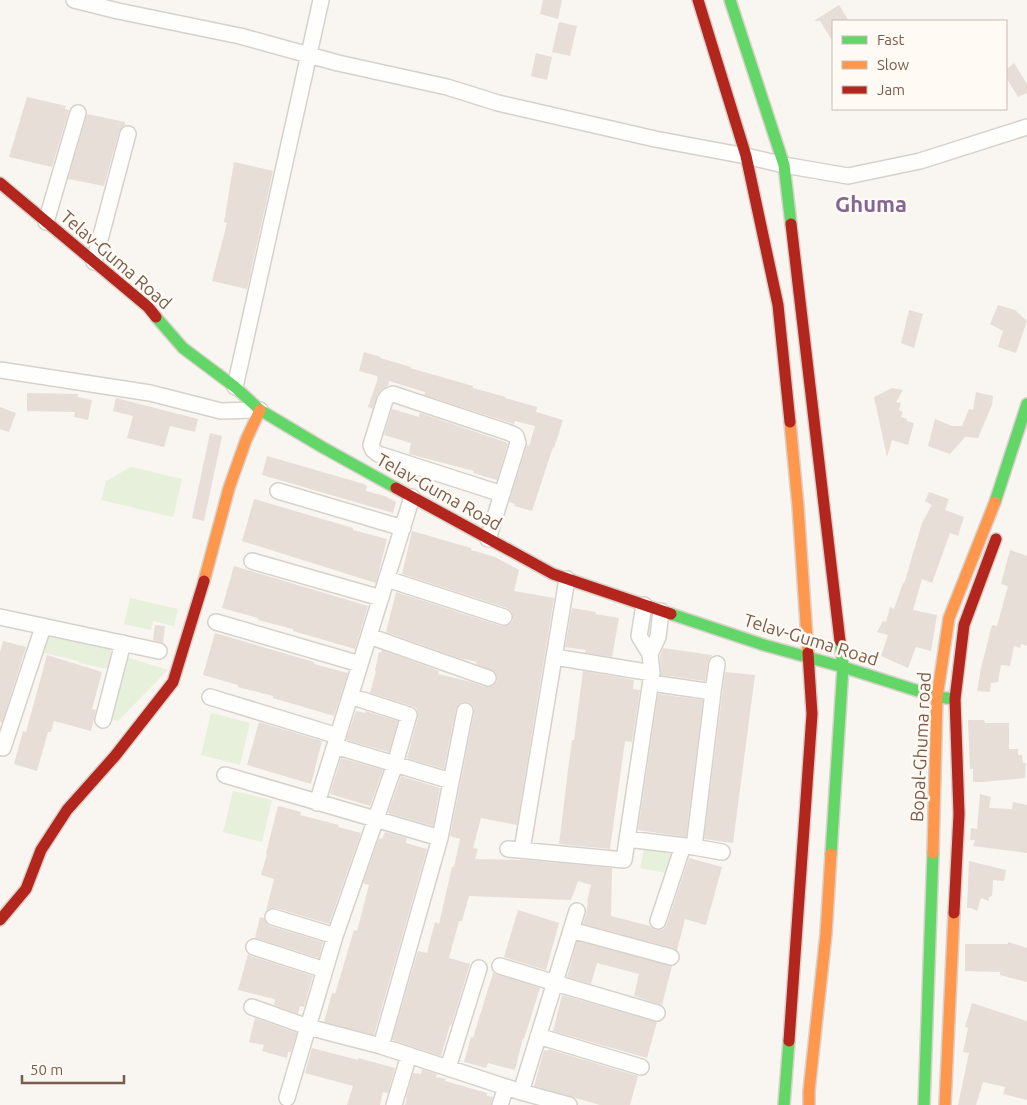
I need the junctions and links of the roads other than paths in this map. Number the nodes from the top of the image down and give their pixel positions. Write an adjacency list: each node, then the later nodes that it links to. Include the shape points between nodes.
1 (74, 0): 5 (street, via 240,36)
2 (321, 0): 5 (street)
3 (698, 0): 9 (street)
4 (730, 0): 10 (street)
5 (309, 55): 9 (street, via 447,87 498,103); 15 (street)
6 (78, 113): 12 (street)
7 (1027, 127): 10 (street, via 920,161 848,176)
8 (128, 134): 13 (street)
9 (746, 156): 10 (street); 39 (street, via 778,305)
10 (784, 165): 42 (street)
11 (0, 183): 12 (street, Telav-Guma Road)
12 (46, 222): 13 (street, Telav-Guma Road)
13 (94, 262): 15 (street, Telav-Guma Road, via 148,307 183,348)
14 (0, 370): 17 (street, via 150,392 221,411)
15 (235, 387): 17 (street, Telav-Guma Road)
16 (1027, 404): 48 (street, Bopal-Ghuma road, via 999,492 949,618)
17 (260, 410): 20 (street, Telav-Guma Road); 65 (street, via 229,488 174,682 67,810 41,850 26,889)
18 (278, 491): 21 (street)
19 (502, 494): 19 (street, via 518,443 516,436 393,394 388,396 371,445 373,450); 23 (street)
20 (412, 497): 21 (street); 23 (street, Telav-Guma Road)
21 (403, 528): 25 (street)
22 (999, 532): 49 (street, via 964,625)
23 (488, 539): 26 (street, Telav-Guma Road)
24 (252, 561): 27 (street)
25 (387, 579): 27 (street); 31 (street)
26 (568, 579): 28 (street, Telav-Guma Road); 38 (street)
27 (381, 598): 34 (street)
28 (644, 604): 29 (street, Telav-Guma Road); 37 (street, via 639,636)
29 (661, 610): 37 (street, via 658,637); 39 (street, Telav-Guma Road)
30 (0, 617): 33 (street)
31 (504, 617)
32 (216, 622): 40 (street)
33 (43, 627): 35 (street); 53 (street)
34 (369, 636): 40 (street); 43 (street)
35 (123, 643): 36 (street); 51 (street)
36 (159, 651)
37 (650, 654): 44 (street)
38 (555, 657): 44 (street); 60 (street, via 515,849 624,860)
39 (809, 658): 42 (street, Telav-Guma Road); 89 (street, via 812,714)
40 (360, 664): 46 (street)
41 (717, 664): 45 (street)
42 (843, 667): 48 (street, Telav-Guma Road); 90 (street, via 826,934)
43 (488, 678)
44 (652, 678): 45 (street); 60 (street)
45 (713, 692): 61 (street)
46 (350, 696): 52 (street); 54 (street, via 409,715)
47 (210, 697): 52 (street)
48 (937, 697): 49 (street, Telav-Guma Road); 91 (street, Bopal-Ghuma road)
49 (955, 699): 85 (street, via 959,814)
50 (465, 711): 56 (street)
51 (103, 720)
52 (337, 741): 54 (street); 57 (street)
53 (3, 748)
54 (395, 764): 56 (street); 58 (street)
55 (225, 775): 57 (street)
56 (451, 781): 59 (street)
57 (318, 802): 58 (street)
58 (375, 819): 59 (street); 68 (street)
59 (440, 838): 79 (street)
60 (627, 839): 61 (street)
61 (688, 846): 62 (street); 66 (street)
62 (722, 852)
63 (577, 911): 67 (street)
64 (274, 917): 68 (street)
65 (0, 920)
66 (658, 921)
67 (571, 930): 70 (street); 74 (street)
68 (335, 936): 73 (street)
69 (254, 947): 73 (street)
70 (671, 958)
71 (500, 966): 74 (street)
72 (479, 968): 82 (street)
73 (325, 970): 77 (street)
74 (554, 983): 76 (street); 78 (street)
75 (252, 1007): 77 (street)
76 (657, 1013)
77 (308, 1026): 79 (street); 84 (street)
78 (538, 1036): 81 (street); 83 (street)
79 (381, 1046): 80 (street)
80 (409, 1055): 82 (street); 86 (street)
81 (642, 1067)
82 (448, 1068): 83 (street)
83 (513, 1090): 87 (street); 88 (street)
84 (287, 1098)
85 (943, 1104)
86 (394, 1105)
87 (500, 1105)
88 (569, 1105)
89 (784, 1105)
90 (809, 1105)
91 (924, 1105)

